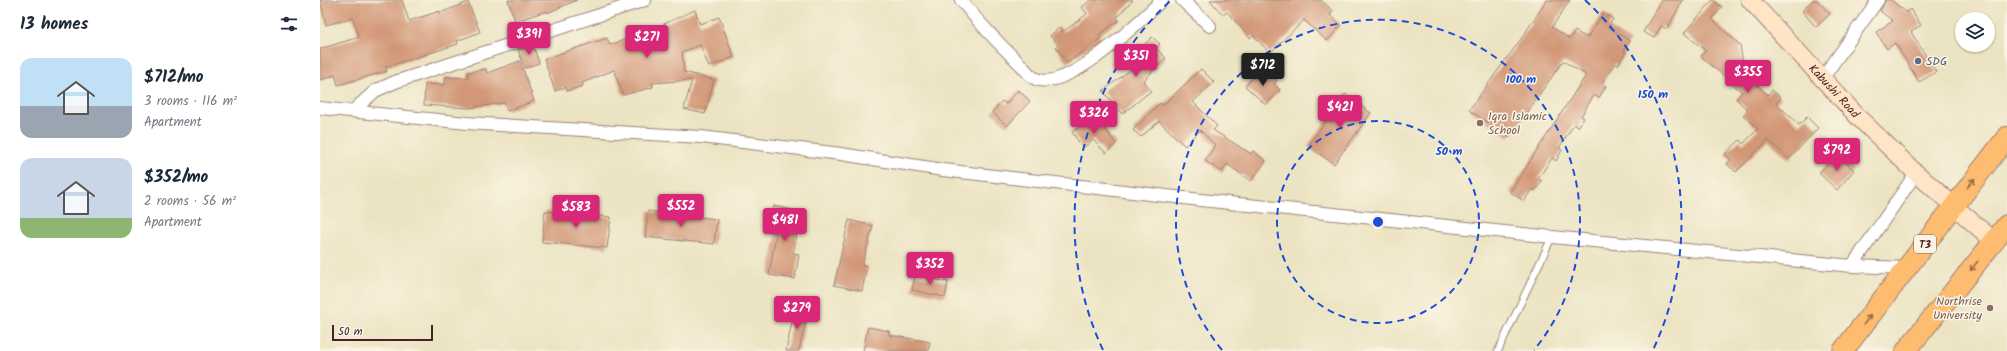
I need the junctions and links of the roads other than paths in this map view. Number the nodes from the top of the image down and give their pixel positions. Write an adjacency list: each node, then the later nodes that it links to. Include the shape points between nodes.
1 (645, 0): 10 (street, via 395,82 375,92)
2 (961, 0): 3 (street, via 1034,78 1048,81 1061,78 1078,69 1133,28)
3 (1162, 0)
4 (1182, 0): 7 (street)
5 (1750, 0): 8 (main road, Kabushi Road)
6 (1878, 0): 8 (street)
7 (1210, 26)
8 (1822, 79): 12 (main road, Kabushi Road)
9 (320, 108): 10 (street)
10 (353, 111): 15 (street, via 467,123 701,137 841,154 943,170)
11 (2007, 137): 13 (highway, T3, one-way to 11)
12 (1916, 173): 13 (main road, Kabushi Road); 17 (street)
13 (1953, 206): 16 (main road, Kabushi Road); 18 (highway, T3)
14 (2007, 225): 16 (highway)
15 (1552, 237): 17 (street); 19 (lane)
16 (2001, 243): 21 (highway, one-way to 21)
17 (1852, 266): 18 (street)
18 (1908, 268): 20 (highway, T3, one-way to 18)
19 (1498, 351)
20 (1843, 351)
21 (1906, 351)

